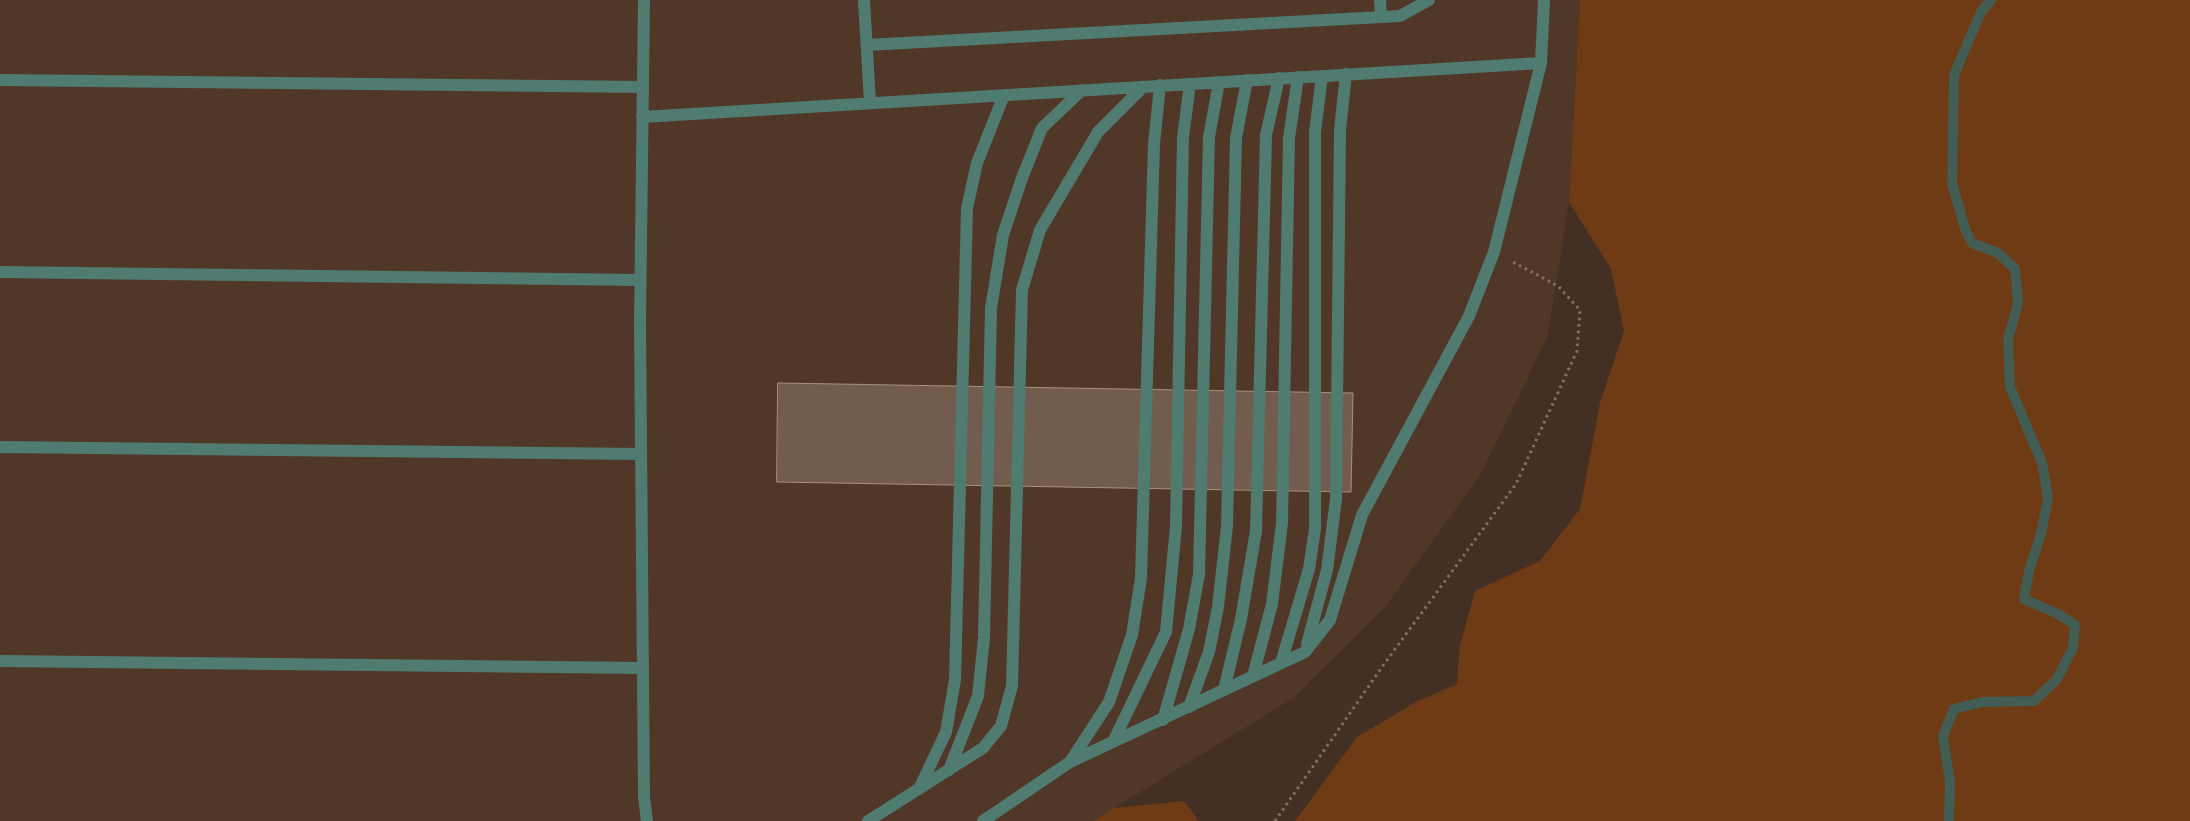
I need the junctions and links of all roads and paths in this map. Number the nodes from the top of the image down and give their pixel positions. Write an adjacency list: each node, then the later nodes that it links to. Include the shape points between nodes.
1 (644, 0): 19 (street)
2 (864, 0): 7 (street)
3 (1380, 0): 6 (street)
4 (1429, 0): 6 (street, via 1400,16)
5 (1544, 0): 8 (street)
6 (1381, 17): 7 (street)
7 (866, 45): 22 (street)
8 (1541, 63): 9 (street); 24 (street)
9 (1346, 74): 10 (street); 29 (street, via 1340,130 1336,499 1327,570)
10 (1322, 76): 11 (street); 31 (street, via 1315,132 1315,530 1309,569)
11 (1298, 77): 12 (street); 33 (street, via 1289,138 1282,523 1272,604)
12 (1279, 78): 14 (street); 34 (street, via 1266,135 1256,531 1241,619)
13 (0, 80): 19 (street)
14 (1247, 80): 15 (street); 35 (street, via 1236,138 1227,526 1218,607 1209,652)
15 (1219, 82): 16 (street); 36 (street, via 1209,137 1200,574 1189,629)
16 (1190, 84): 17 (street); 37 (street, via 1184,137 1176,526 1166,632)
17 (1160, 85): 18 (street); 38 (street, via 1154,144 1141,578 1132,635 1109,702)
18 (1143, 86): 20 (street); 39 (street, via 1098,132 1088,148 1040,230 1022,290 1012,686 1001,726 983,748)
19 (642, 87): 23 (street)
20 (1082, 90): 21 (street); 39 (street, via 1042,128 1003,235 990,308 984,638 978,696)
21 (1004, 95): 22 (street); 40 (street, via 977,163 967,208 956,680 946,732)
22 (870, 103): 23 (street)
23 (642, 117): 26 (street)
24 (1494, 252): 29 (street, via 1468,316 1362,515 1330,620); 46 (path, via 1558,286 1580,310 1577,351 1516,484 1382,667)
25 (0, 272): 26 (street)
26 (640, 280): 28 (street)
27 (0, 447): 28 (street)
28 (641, 454): 32 (street)
29 (1305, 652): 31 (street)
30 (0, 661): 32 (street)
31 (1281, 663): 33 (street)
32 (643, 668): 41 (street)
33 (1253, 676): 34 (street)
34 (1224, 690): 35 (street)
35 (1188, 707): 36 (street)
36 (1162, 720): 37 (street)
37 (1113, 742): 38 (street)
38 (1070, 762): 45 (street)
39 (949, 770): 40 (street)
40 (919, 789): 44 (street)
41 (644, 797): 42 (street); 43 (street)
42 (637, 821)
43 (647, 821)
44 (868, 821)
45 (983, 821)
46 (1275, 821)

